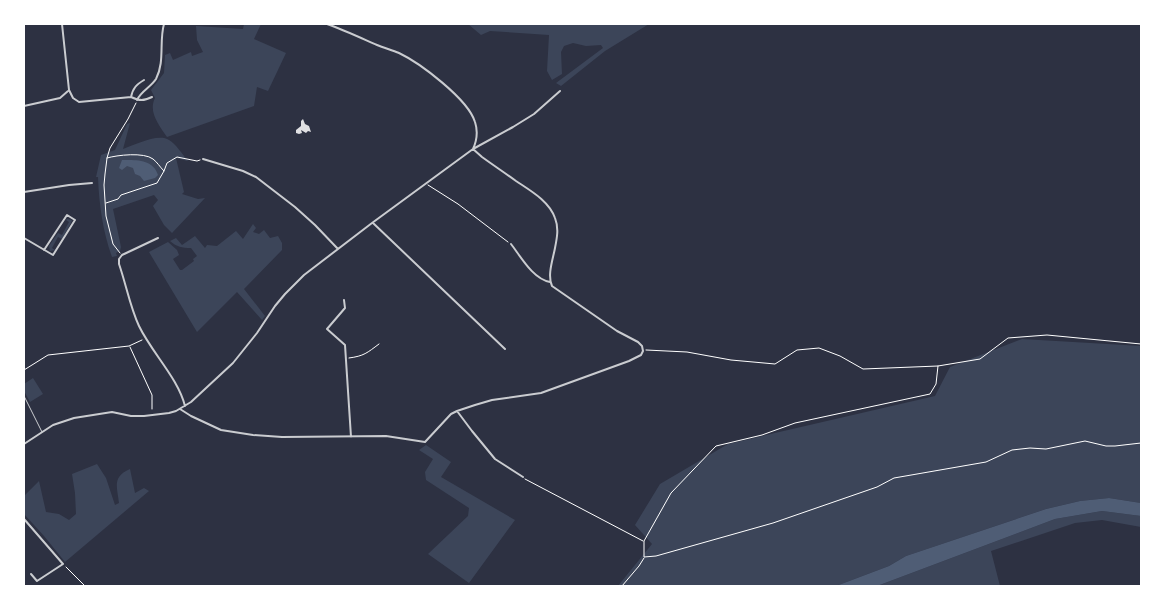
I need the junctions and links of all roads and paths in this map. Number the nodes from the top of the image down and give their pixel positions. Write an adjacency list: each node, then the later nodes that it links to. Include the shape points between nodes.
1 (62, 24): 5 (street)
2 (164, 24): 9 (street, via 160,69 156,79)
3 (327, 24): 11 (street, via 400,53 453,92 475,120 477,130)
4 (144, 80): 7 (street, via 136,85)
5 (69, 90): 7 (street, via 80,102); 10 (street, via 60,98)
6 (560, 91): 11 (street, via 534,114)
7 (132, 97): 9 (street)
8 (152, 97): 9 (street)
9 (137, 100): 12 (path)
10 (24, 106)
11 (473, 149): 16 (street); 26 (street, via 551,208 558,226)
12 (107, 158): 14 (path, via 117,155 150,157); 18 (path)
13 (203, 159): 14 (path, via 176,157 167,163); 23 (street, via 256,177 295,207)
14 (164, 171): 18 (path, via 157,182)
15 (92, 182): 17 (street)
16 (425, 184): 19 (street); 22 (path)
17 (24, 192)
18 (105, 203): 25 (path, via 113,244)
19 (372, 223): 23 (street); 32 (street)
20 (24, 238): 24 (street)
21 (158, 238): 25 (street)
22 (511, 244): 26 (street, via 533,272)
23 (338, 249): 38 (street, via 304,275 275,306 233,363)
24 (44, 250): 24 (street, via 53,255 76,220 66,216)
25 (122, 256): 28 (street, via 119,264)
26 (550, 282): 33 (street, via 556,290 638,342)
27 (344, 300): 34 (street, via 345,308 327,329 345,345)
28 (146, 337): 31 (path); 38 (street)
29 (379, 344): 34 (path, via 360,357)
30 (1141, 344): 35 (path, via 1047,335 1008,338 980,359)
31 (129, 346): 36 (path, via 48,355); 39 (path, via 152,396)
32 (505, 349)
33 (643, 351): 35 (path, via 687,352 775,364 797,350 819,348 863,369); 41 (street, via 636,358 541,393 492,400)
34 (346, 358): 43 (street)
35 (938, 366): 48 (path, via 936,384 930,394 795,423 716,446 671,493)
36 (24, 370)
37 (24, 396): 42 (lane)
38 (185, 406): 40 (street)
39 (152, 409)
40 (180, 409): 42 (street, via 144,416 112,412 84,416 53,425); 43 (street, via 221,430 282,437)
41 (457, 411): 43 (street, via 425,442 386,436); 46 (street, via 495,459)
42 (42, 432): 45 (street)
43 (350, 437)
44 (1141, 443): 49 (path, via 1106,446 1085,441 1046,449 1012,450 986,462 894,478 877,487 773,523)
45 (24, 444)
46 (523, 477): 48 (path)
47 (24, 519): 50 (street)
48 (644, 541): 49 (path)
49 (644, 558): 53 (path)
50 (63, 564): 51 (street, via 37,581); 52 (path)
51 (31, 574)
52 (85, 586)
53 (622, 586)

